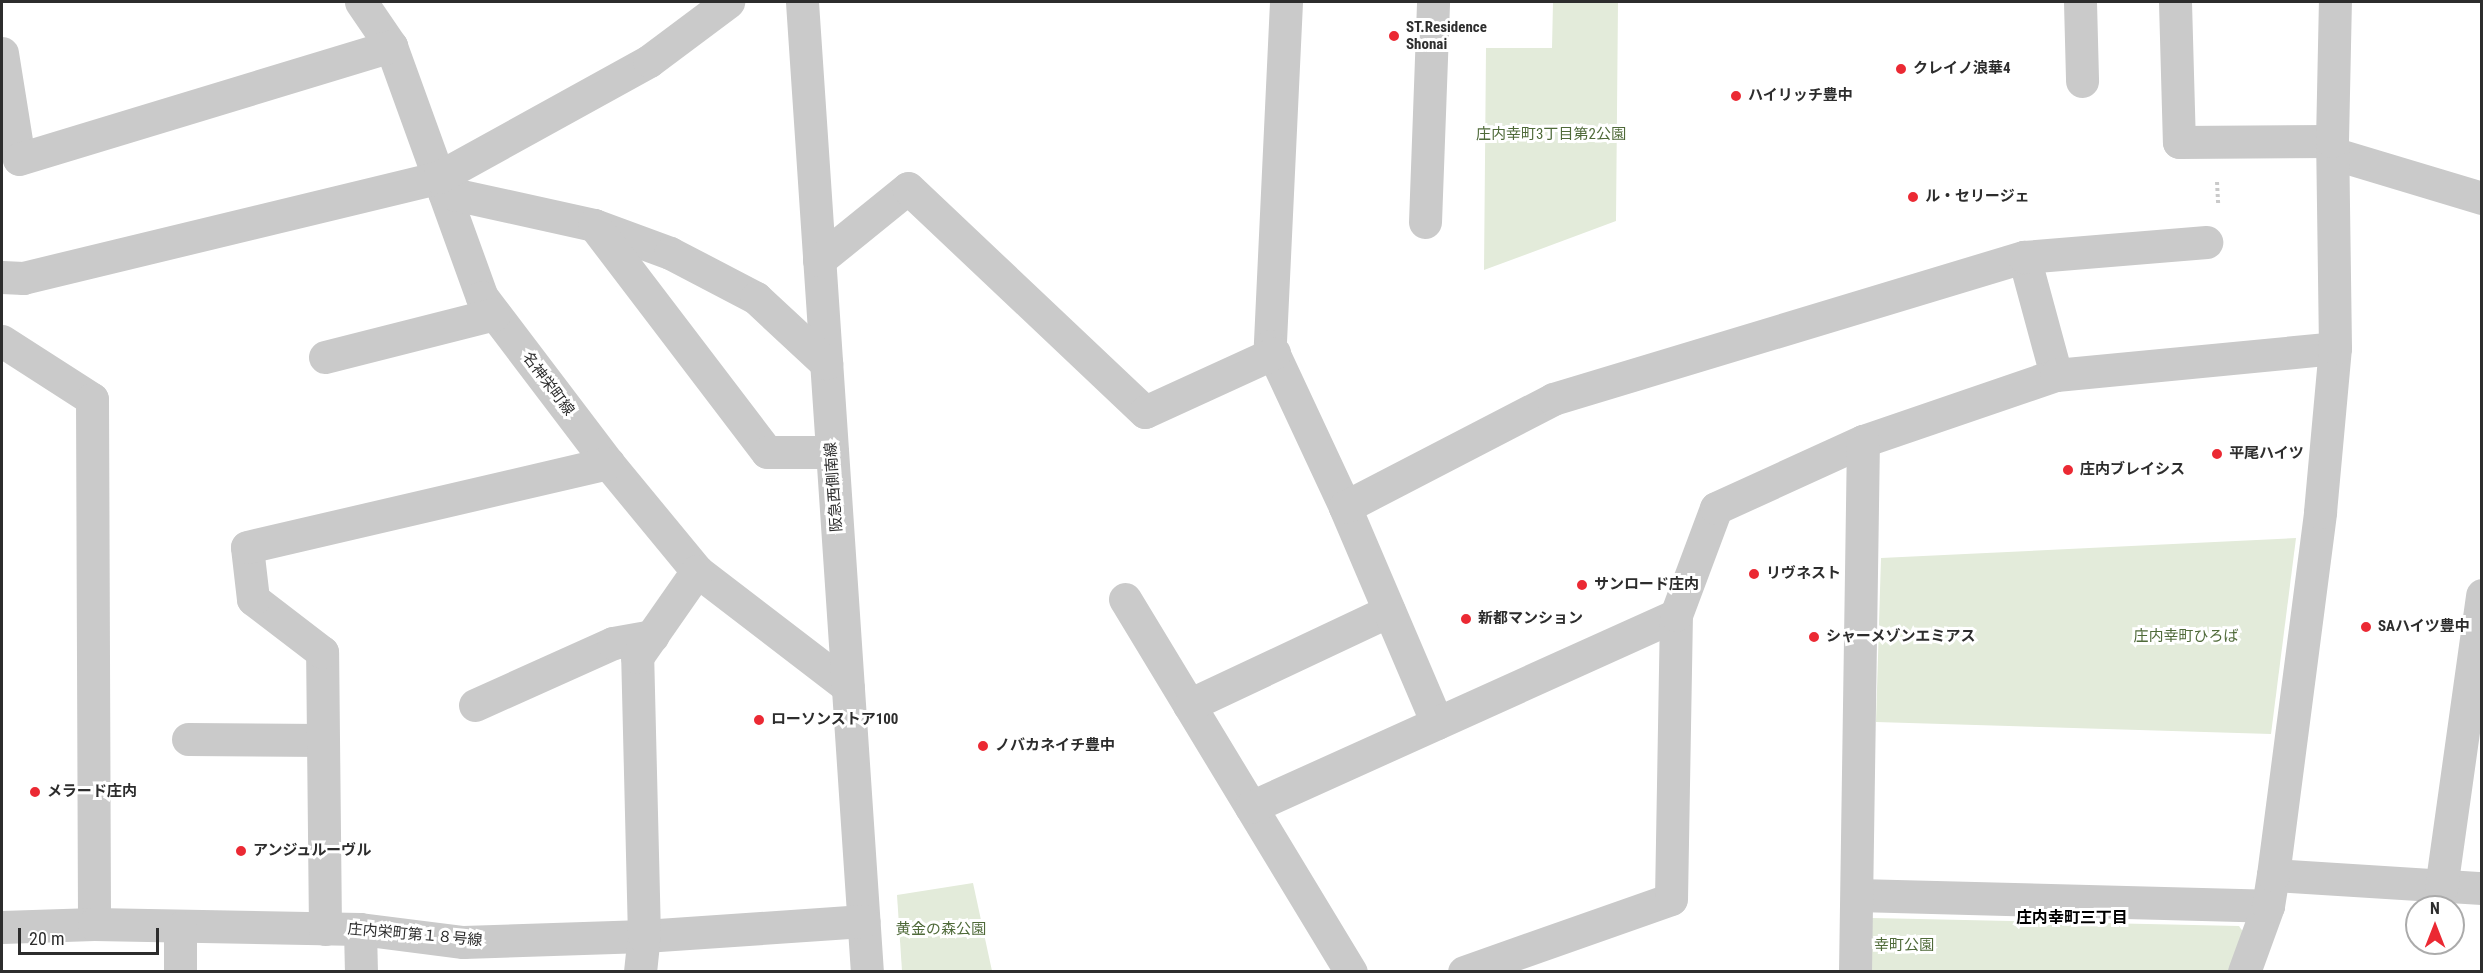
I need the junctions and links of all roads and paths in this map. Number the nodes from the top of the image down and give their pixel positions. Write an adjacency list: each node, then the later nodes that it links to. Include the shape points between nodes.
1 (361, 2): 9 (street, 名神栄町線)
2 (728, 2): 15 (street, via 649,61)
3 (802, 2): 21 (street, 阪急西側南線)
4 (1286, 2): 26 (street, via 1270,346)
5 (1433, 2): 17 (street)
6 (2080, 2): 11 (street)
7 (2175, 2): 12 (street, via 2179,142)
8 (2336, 2): 13 (street)
9 (391, 45): 14 (street); 15 (street, 名神栄町線)
10 (2, 53): 14 (street)
11 (2082, 81)
12 (2216, 142): 13 (street); 19 (path, via 2218,228)
13 (2332, 147): 16 (street); 25 (street)
14 (10, 162)
15 (441, 184): 18 (street); 22 (street, via 23,278); 23 (street, 名神栄町線, via 482,297)
16 (2481, 198)
17 (1425, 222)
18 (594, 225): 28 (street, via 670,253 756,298); 31 (street, via 768,452)
19 (2206, 242): 20 (street)
20 (2024, 257): 29 (street); 33 (street, via 1553,399)
21 (819, 260): 26 (street, via 908,188 1146,412); 28 (street, 阪急西側南線)
22 (2, 277)
23 (495, 314): 27 (street); 32 (street, 名神栄町線)
24 (2, 340): 52 (street, via 92,399)
25 (2335, 348): 29 (street); 49 (street, via 2320,512)
26 (1274, 353): 33 (street)
27 (325, 357)
28 (826, 363): 31 (street, 阪急西側南線)
29 (2056, 375): 30 (street)
30 (1863, 441): 38 (street, via 1716,508); 50 (street)
31 (832, 452): 40 (street, 阪急西側南線)
32 (608, 463): 34 (street, 名神栄町線); 45 (street, via 247,548 253,598 322,652)
33 (1345, 507): 37 (street)
34 (697, 571): 39 (street); 40 (street, 名神栄町線)
35 (2481, 595): 47 (street)
36 (1125, 598): 42 (street)
37 (1389, 611): 42 (street); 43 (street)
38 (1676, 615): 43 (street); 63 (street, via 1671,899)
39 (652, 636): 41 (street, via 613,642); 57 (street, via 637,657)
40 (848, 687): 51 (street, 阪急西側南線)
41 (475, 705)
42 (1189, 705): 46 (street)
43 (1437, 723): 46 (street)
44 (189, 739): 45 (street)
45 (323, 740): 55 (street)
46 (1251, 807): 62 (street)
47 (2441, 888): 48 (street); 49 (street)
48 (2481, 888)
49 (2270, 890): 50 (street); 65 (street)
50 (1857, 895): 64 (street)
51 (863, 921): 57 (street, 庄内栄町第１８号線); 61 (street, 阪急西側南線)
52 (94, 924): 53 (street, 庄内栄町第１８号線); 54 (street, 庄内栄町第１８号線)
53 (2, 927)
54 (180, 928): 55 (street, 庄内栄町第１８号線); 58 (street)
55 (325, 929): 56 (street, 庄内栄町第１８号線)
56 (360, 929): 57 (street, 庄内栄町第１８号線, via 463,942); 59 (street)
57 (644, 936): 60 (street)
58 (180, 972)
59 (361, 972)
60 (640, 972)
61 (867, 972)
62 (1351, 972)
63 (1464, 972)
64 (1855, 972)
65 (2244, 972)

